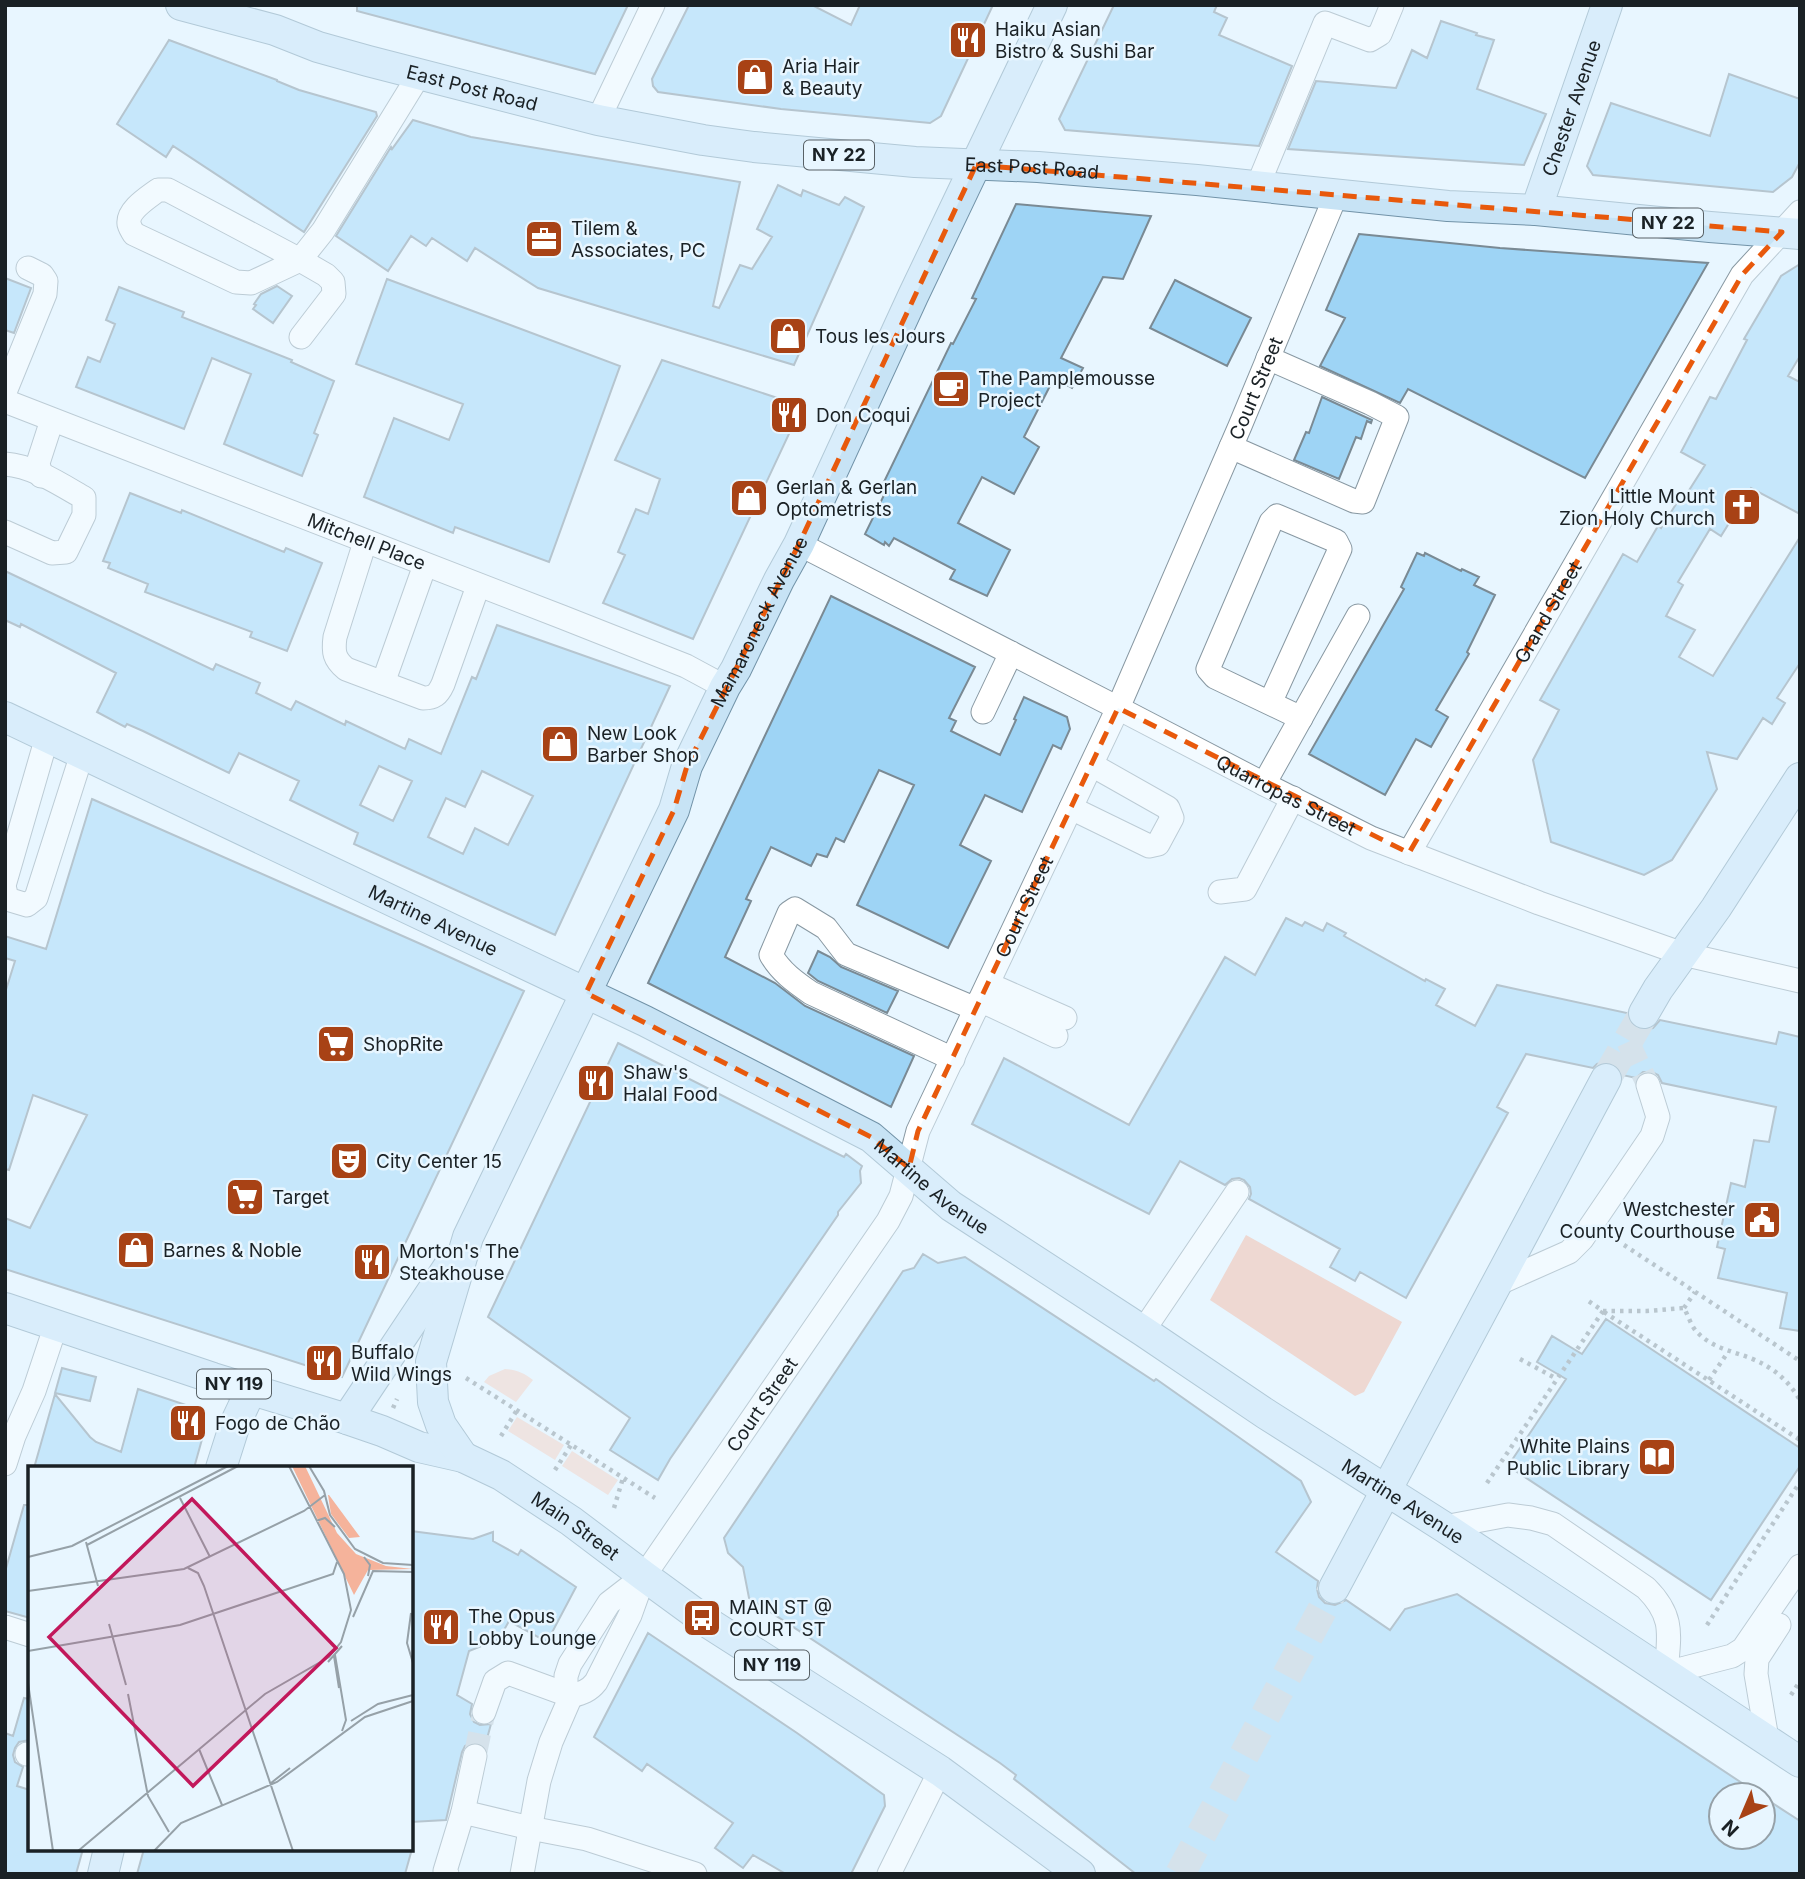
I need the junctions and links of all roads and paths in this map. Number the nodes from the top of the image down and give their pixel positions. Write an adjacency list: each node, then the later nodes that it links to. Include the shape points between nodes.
1 (181, 5): 7 (main road, East Post Road / NY 22)
2 (234, 5): 7 (main road, East Post Road / NY 22)
3 (653, 5): 9 (street)
4 (1052, 5): 10 (main road, Mamaroneck Avenue)
5 (1392, 5): 11 (street, via 1380,34 1370,40 1325,23)
6 (1607, 5): 13 (main road, Chester Avenue)
7 (275, 30): 8 (main road, East Post Road / NY 22)
8 (419, 75): 9 (main road, East Post Road / NY 22); 15 (street, via 323,231)
9 (598, 120): 10 (main road, East Post Road / NY 22, via 754,148)
10 (976, 165): 11 (main road, East Post Road / NY 22); 27 (main road, Mamaroneck Avenue)
11 (1258, 185): 12 (main road, East Post Road / NY 22)
12 (1336, 195): 13 (main road, East Post Road / NY 22); 18 (street, Court Street)
13 (1536, 210): 14 (main road, East Post Road / NY 22, via 1710,228)
14 (1794, 226): 46 (street, Grand Street, via 1742,275)
15 (300, 260): 15 (street, via 168,190 158,190 141,203 129,223 134,234 236,282 251,283); 17 (street, via 327,275 334,293)
16 (29, 268): 19 (street, via 47,281 45,294)
17 (300, 337)
18 (1268, 358): 22 (street, Court Street); 22 (street, via 1397,417 1363,502)
19 (5, 392)
20 (5, 401): 21 (street, Mitchell Place)
21 (52, 420): 24 (street, via 38,463); 26 (street, Mitchell Place)
22 (1231, 447): 35 (street, Court Street)
23 (5, 464): 24 (street)
24 (41, 476): 25 (street, via 84,498 84,515 66,552 52,553)
25 (5, 532)
26 (365, 542): 28 (street, Mitchell Place); 32 (street, via 333,652 346,669)
27 (799, 544): 31 (street, Quarropas Street); 33 (main road, Mamaroneck Avenue)
28 (425, 565): 29 (street, Mitchell Place); 32 (street)
29 (478, 586): 32 (street, via 439,693 422,698); 33 (street, Mitchell Place, via 686,666)
30 (1358, 616): 38 (street)
31 (1011, 653): 35 (street, Quarropas Street); 36 (street)
32 (383, 683)
33 (725, 687): 52 (main road, Mamaroneck Avenue, via 687,766 674,810)
34 (1270, 703): 34 (street, via 1208,669 1277,516 1336,541 1339,549); 38 (street)
35 (1118, 708): 41 (street, Court Street); 43 (street, Quarropas Street)
36 (984, 712)
37 (5, 717): 39 (main road, Martine Avenue)
38 (1301, 718): 43 (street)
39 (47, 737): 40 (main road, Martine Avenue); 47 (street)
40 (82, 754): 48 (street, via 36,898 27,905 7,899); 52 (main road, Martine Avenue)
41 (1092, 765): 45 (street, Court Street); 45 (street, via 1168,808 1172,818 1158,844 1149,846)
42 (1800, 778): 50 (main road)
43 (1264, 784): 44 (street, Quarropas Street)
44 (1293, 798): 46 (street, Quarropas Street); 49 (street, via 1245,889)
45 (1071, 808): 53 (street, Court Street)
46 (1409, 853): 50 (street, Quarropas Street)
47 (5, 882)
48 (5, 890)
49 (1220, 892)
50 (1683, 954): 51 (street, Quarropas Street); 54 (main road)
51 (1800, 981)
52 (586, 993): 59 (main road, Martine Avenue, via 871,1137); 61 (main road, Mamaroneck Avenue)
53 (981, 998): 55 (street); 56 (street, Court Street); 56 (street, via 846,954 818,922 796,909 789,913 771,956 792,981)
54 (1644, 1013)
55 (1060, 1027)
56 (953, 1059): 59 (street, Court Street, via 918,1131)
57 (1606, 1079): 63 (main road)
58 (1648, 1085): 63 (street, via 1658,1117 1651,1136 1582,1239 1569,1252)
59 (909, 1168): 70 (main road, Martine Avenue, via 951,1206); 100 (street, Court Street, via 888,1221)
60 (1237, 1192): 70 (street)
61 (468, 1237): 84 (main road, Mamaroneck Avenue); 88 (main road, Mamaroneck Avenue, via 431,1362 433,1402 441,1425)
62 (1623, 1245): 64 (path)
63 (1497, 1284): 95 (main road)
64 (1695, 1292): 67 (path); 73 (path)
65 (1587, 1300): 68 (path)
66 (5, 1308): 69 (main road, Main Street / NY 119)
67 (1684, 1308): 68 (path); 71 (path, via 1695,1330)
68 (1603, 1311): 75 (path); 76 (path)
69 (56, 1325): 77 (main road, Main Street / NY 119); 89 (street)
70 (1143, 1331): 95 (main road, Martine Avenue)
71 (1728, 1352): 76 (path); 81 (path, via 1781,1375)
72 (1520, 1359): 75 (path)
73 (1800, 1362)
74 (466, 1378): 83 (path)
75 (1557, 1380): 93 (path)
76 (1709, 1380): 86 (path)
77 (251, 1390): 84 (main road, Main Street / NY 119); 90 (main road)
78 (386, 1395): 79 (path)
79 (397, 1399): 80 (path); 82 (path)
80 (406, 1400)
81 (1800, 1400)
82 (393, 1408)
83 (517, 1410): 85 (path); 87 (path)
84 (347, 1419): 88 (main road, Main Street / NY 119, via 419,1447)
85 (501, 1436)
86 (1800, 1440)
87 (571, 1445): 91 (path); 92 (path)
88 (463, 1457): 100 (main road, Main Street / NY 119, via 501,1475 571,1521)
89 (5, 1464)
90 (222, 1466)
91 (555, 1470)
92 (623, 1478): 96 (path); 97 (path)
93 (1487, 1482)
94 (1800, 1482): 103 (path)
95 (1385, 1490): 98 (main road, Martine Avenue); 101 (main road)
96 (655, 1498)
97 (614, 1508)
98 (1444, 1527): 106 (main road, Martine Avenue); 106 (street, via 1508,1515 1553,1524 1659,1601 1669,1627)
99 (1800, 1566): 106 (street, via 1743,1649)
100 (644, 1576): 109 (street, via 596,1682 591,1689); 109 (street, via 609,1604 570,1664 566,1686); 114 (main road, Main Street / NY 119)
101 (1334, 1588)
102 (1800, 1593): 111 (street, via 1757,1659)
103 (1707, 1625)
104 (5, 1627): 105 (street)
105 (28, 1634)
106 (1666, 1673): 111 (main road, Martine Avenue)
107 (1800, 1681): 108 (path)
108 (1791, 1695)
109 (571, 1696): 110 (street, via 508,1673 495,1681); 116 (street, via 544,1763)
110 (484, 1712)
111 (1766, 1739): 113 (main road, Martine Avenue)
112 (475, 1756): 115 (street)
113 (1800, 1762)
114 (940, 1772): 122 (street); 123 (main road, Main Street / NY 119)
115 (463, 1812): 116 (street); 119 (street)
116 (530, 1828): 120 (street); 121 (street, via 587,1839)
117 (109, 1851): 118 (main road)
118 (103, 1874)
119 (447, 1874)
120 (522, 1874)
121 (695, 1874)
122 (889, 1874)
123 (1080, 1874)

